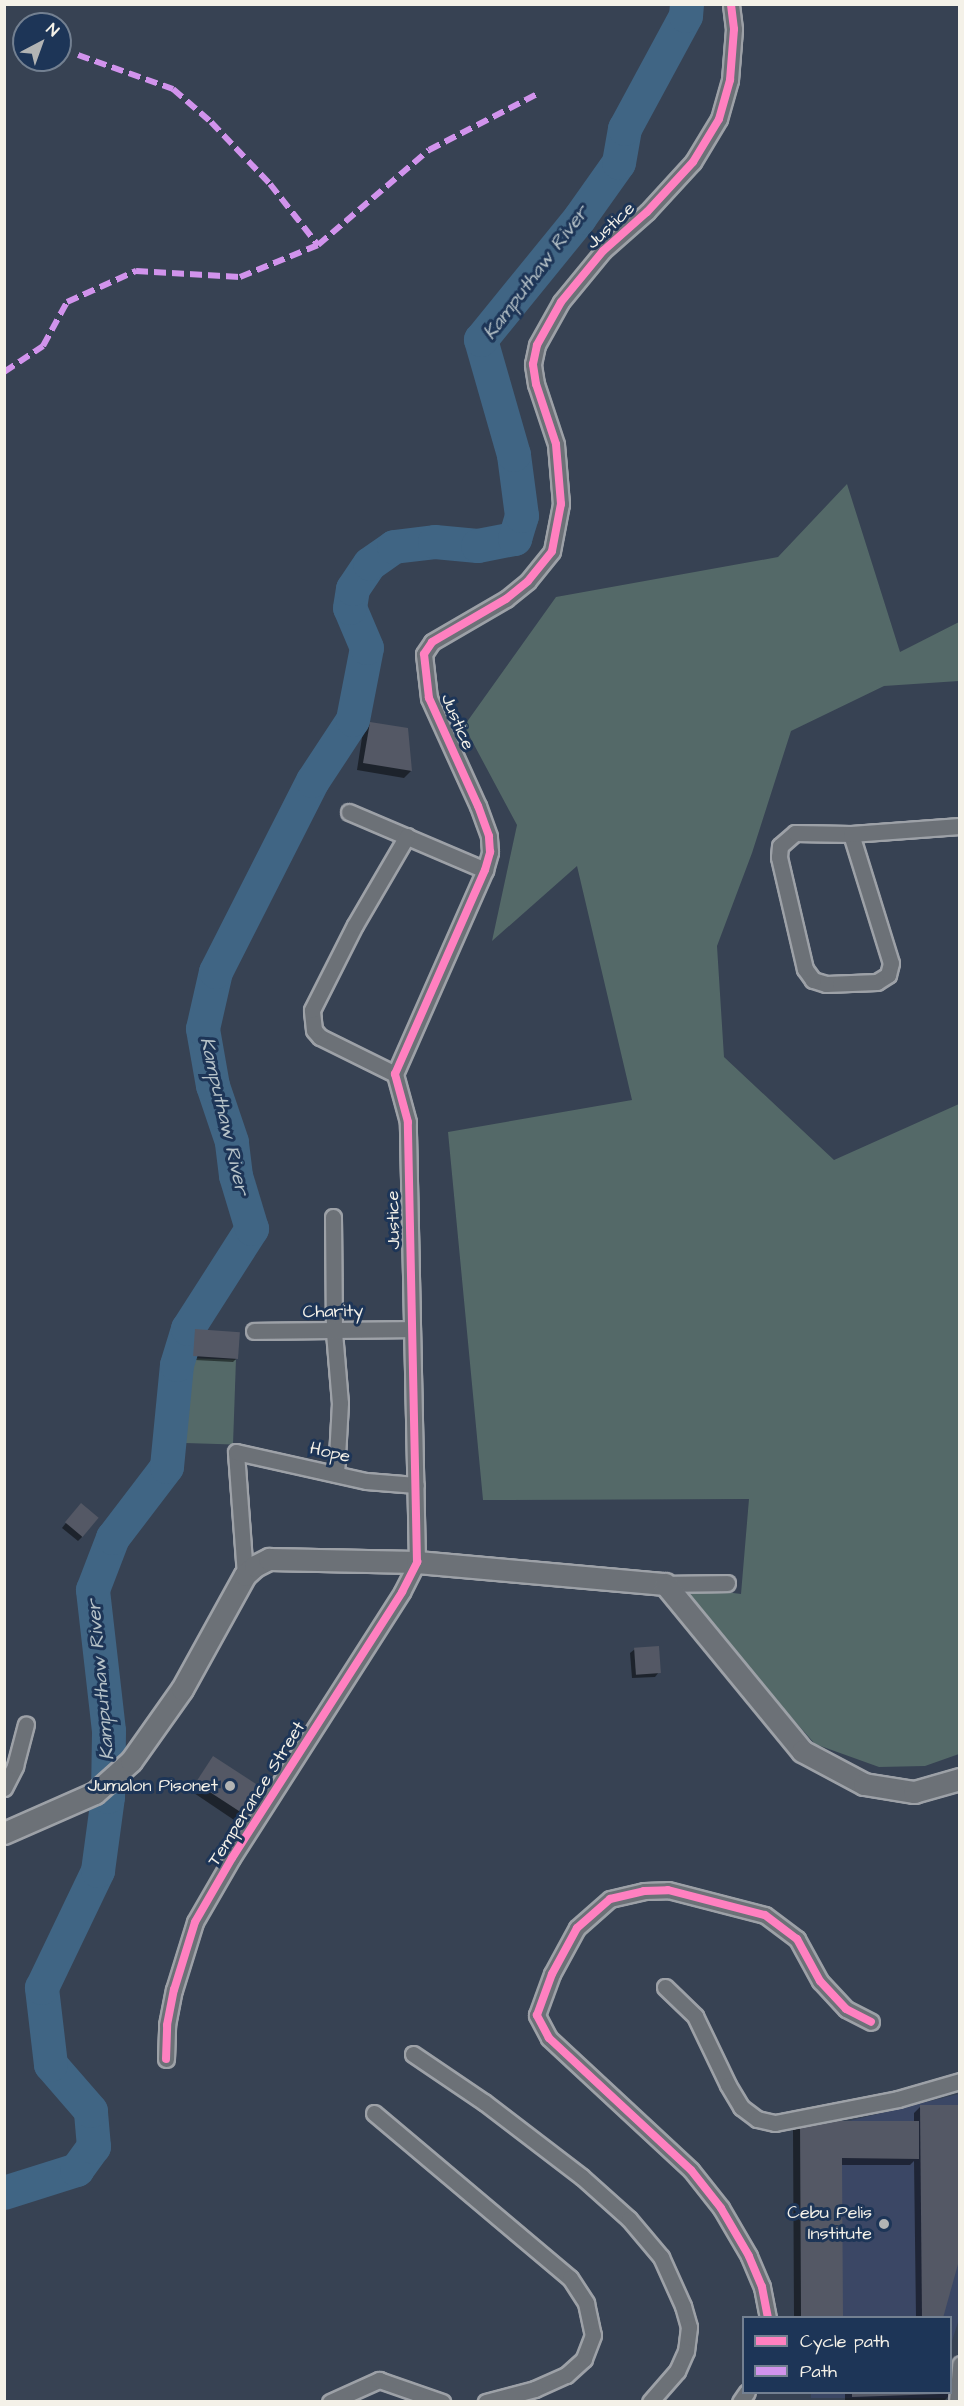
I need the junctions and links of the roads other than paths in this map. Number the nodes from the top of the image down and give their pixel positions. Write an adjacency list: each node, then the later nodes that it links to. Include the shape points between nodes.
1 (731, 4): 6 (street, Justice, via 734,29 730,80 719,119 693,162 647,212 603,251 561,302 537,345 533,364 536,384 556,444 561,504 552,551 528,581 506,599 432,642 424,654 429,698 489,836)
2 (349, 812): 5 (street)
3 (960, 826): 4 (street)
4 (851, 834): 4 (street, via 795,833 780,846 779,857 805,969 813,980 826,984 877,982 888,975 891,963)
5 (407, 836): 6 (street); 7 (street, via 312,1010 314,1030 320,1037)
6 (485, 870): 7 (street, Justice)
7 (395, 1074): 9 (street, Justice, via 408,1122)
8 (333, 1217): 11 (street)
9 (412, 1329): 11 (street, Charity); 13 (street, Justice)
10 (254, 1331): 11 (street, Charity)
11 (334, 1332): 12 (street, via 340,1402)
12 (336, 1474): 13 (street, Hope); 15 (street, Hope, via 236,1452)
13 (416, 1485): 14 (street, Justice)
14 (417, 1562): 15 (street, via 269,1559); 17 (street); 25 (street, Temperance Street, via 195,1923 174,1990)
15 (245, 1575): 21 (street, via 182,1689 131,1761 95,1793)
16 (727, 1583): 17 (street)
17 (665, 1584): 19 (street, via 802,1751 864,1784 914,1792)
18 (27, 1724): 20 (street)
19 (960, 1779)
20 (4, 1788)
21 (4, 1833)
22 (665, 1987): 26 (street, via 694,2016 741,2107 757,2119 775,2123 898,2099)
23 (871, 2022): 28 (street, via 846,2009 820,1981 797,1939 765,1915 668,1890 610,1899 577,1929 552,1974 537,2015 549,2038 691,2170 721,2208 749,2256 762,2287)
24 (413, 2054): 33 (street, via 582,2177 628,2219 661,2257 689,2327 686,2351 677,2371)
25 (165, 2059)
26 (960, 2081)
27 (374, 2113): 32 (street, via 570,2278 585,2303 593,2335 584,2359 555,2380)
28 (768, 2316)
29 (960, 2364): 34 (street)
30 (330, 2402): 31 (street, via 379,2380)
31 (441, 2402)
32 (486, 2402)
33 (650, 2402)
34 (957, 2402)

